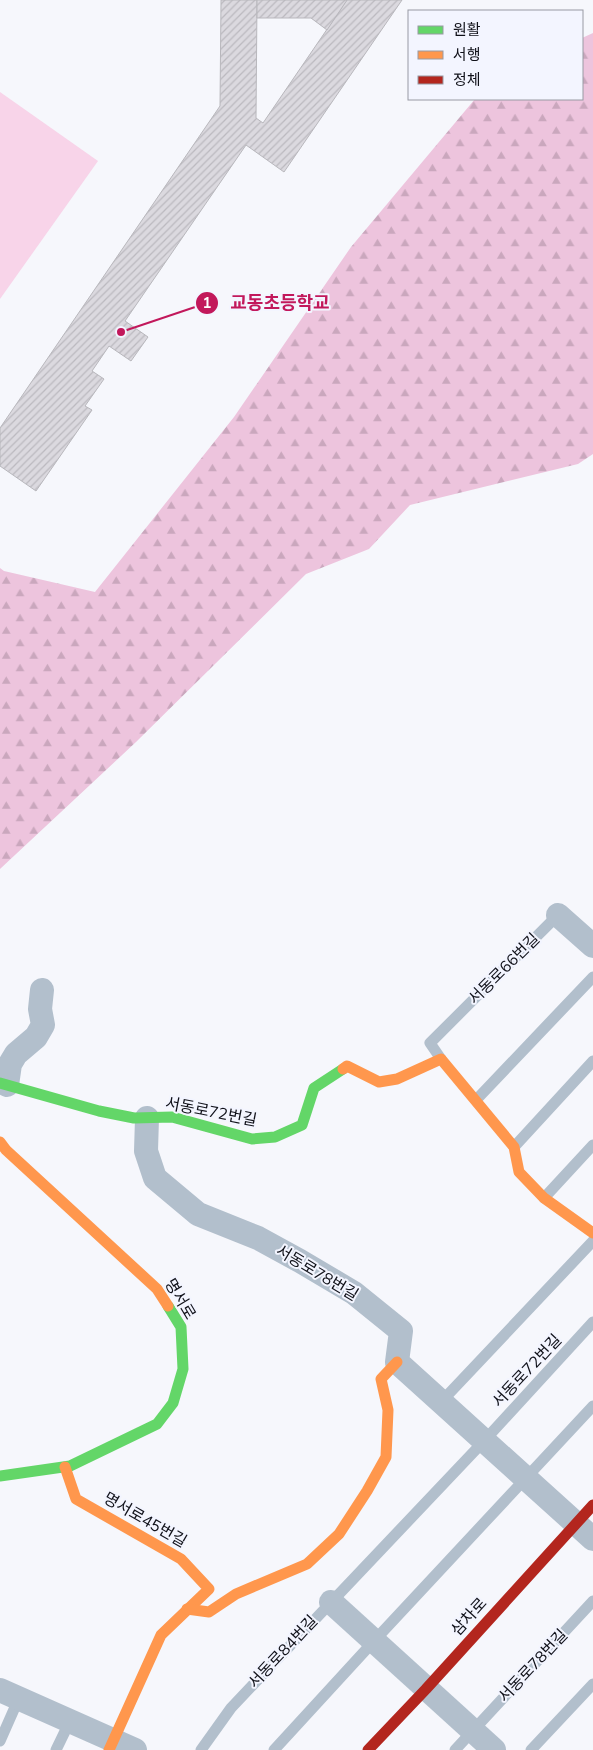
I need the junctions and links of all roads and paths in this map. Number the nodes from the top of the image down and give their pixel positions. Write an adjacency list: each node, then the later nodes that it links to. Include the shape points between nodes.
1 (558, 915): 2 (street, 서동로66번길); 5 (lane, 서동로66번길, via 430,1043)
2 (593, 946)
3 (593, 977): 8 (lane)
4 (42, 990): 7 (street, via 40,1009 43,1025 36,1037 16,1054)
5 (441, 1060): 8 (street); 9 (street, 서동로72번길, via 397,1079 379,1082 347,1066 314,1088 302,1125 276,1136 252,1139 172,1117)
6 (593, 1062): 12 (lane)
7 (4, 1084): 9 (street, 서동로72번길, via 100,1111)
8 (476, 1100): 12 (street)
9 (147, 1118): 17 (street, 서동로78번길, via 146,1152 154,1178 198,1214 258,1238 354,1294 401,1331)
10 (0, 1142): 21 (street, 명서로, via 157,1289 181,1327 183,1369 173,1402 157,1424)
11 (593, 1145): 13 (lane)
12 (514, 1147): 13 (street, via 519,1172)
13 (544, 1198): 14 (street)
14 (593, 1233)
15 (593, 1241): 18 (lane)
16 (593, 1322): 20 (lane, 서동로72번길)
17 (396, 1362): 18 (street); 29 (street, via 381,1379 388,1410 386,1457 339,1534 307,1564 236,1594 210,1612)
18 (441, 1402): 20 (street)
19 (593, 1406): 23 (lane)
20 (484, 1441): 23 (street); 28 (lane)
21 (65, 1467): 22 (street, 명서로); 29 (street, 명서로45번길, via 76,1500 182,1559 209,1589)
22 (0, 1476)
23 (526, 1479): 25 (street); 30 (lane)
24 (593, 1505): 25 (street, 삼차로)
25 (576, 1523): 26 (street); 32 (street, 삼차로)
26 (593, 1539)
27 (593, 1601): 35 (lane, 서동로78번길)
28 (331, 1602): 30 (street, 서동로84번길); 40 (lane, 서동로84번길, via 231,1708)
29 (188, 1609): 37 (street, 명서로45번길, via 160,1635)
30 (374, 1641): 32 (street, 서동로84번길); 41 (lane)
31 (593, 1684): 45 (lane)
32 (426, 1689): 35 (street, 서동로84번길); 42 (street, 삼차로)
33 (9, 1694): 34 (street); 36 (lane)
34 (70, 1721): 37 (street); 38 (lane)
35 (472, 1731): 43 (lane); 44 (street, 서동로84번길)
36 (0, 1741)
37 (111, 1745): 39 (street)
38 (56, 1750)
39 (135, 1750)
40 (201, 1750)
41 (274, 1750)
42 (368, 1750)
43 (454, 1750)
44 (494, 1750)
45 (530, 1750)

